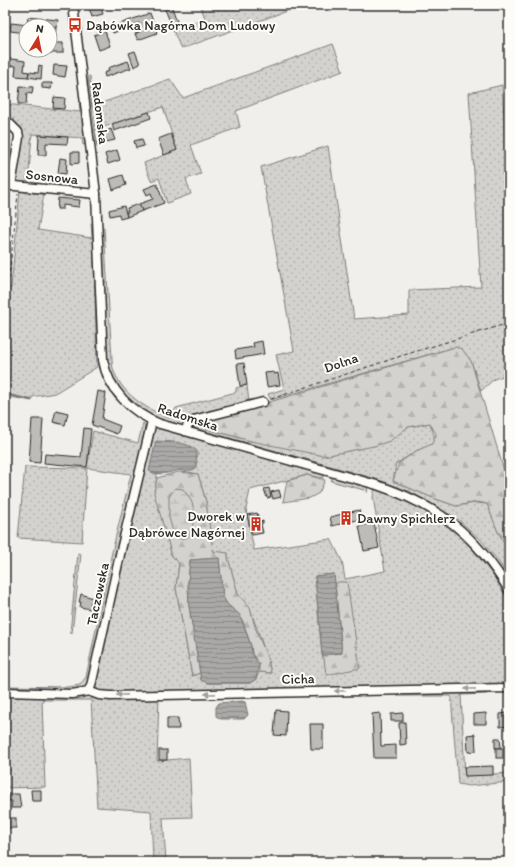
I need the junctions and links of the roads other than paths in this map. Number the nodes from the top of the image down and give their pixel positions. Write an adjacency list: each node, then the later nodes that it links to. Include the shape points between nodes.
1 (73, 5): 4 (street, Radomska)
2 (5, 119): 3 (street, via 20,137)
3 (12, 186): 4 (street, Sosnowa)
4 (96, 194): 6 (street, Radomska, via 104,368 116,391 131,407)
5 (263, 402): 7 (street, via 197,418)
6 (152, 421): 7 (street, Radomska); 10 (street, Taczowska, via 120,550 93,681)
7 (185, 431): 8 (street, Radomska, via 377,485 415,500 443,515 471,539)
8 (509, 590)
9 (509, 688): 10 (street, Cicha, one-way to 10, via 111,696 99,695)
10 (88, 690): 11 (street, via 79,694)
11 (5, 692)

